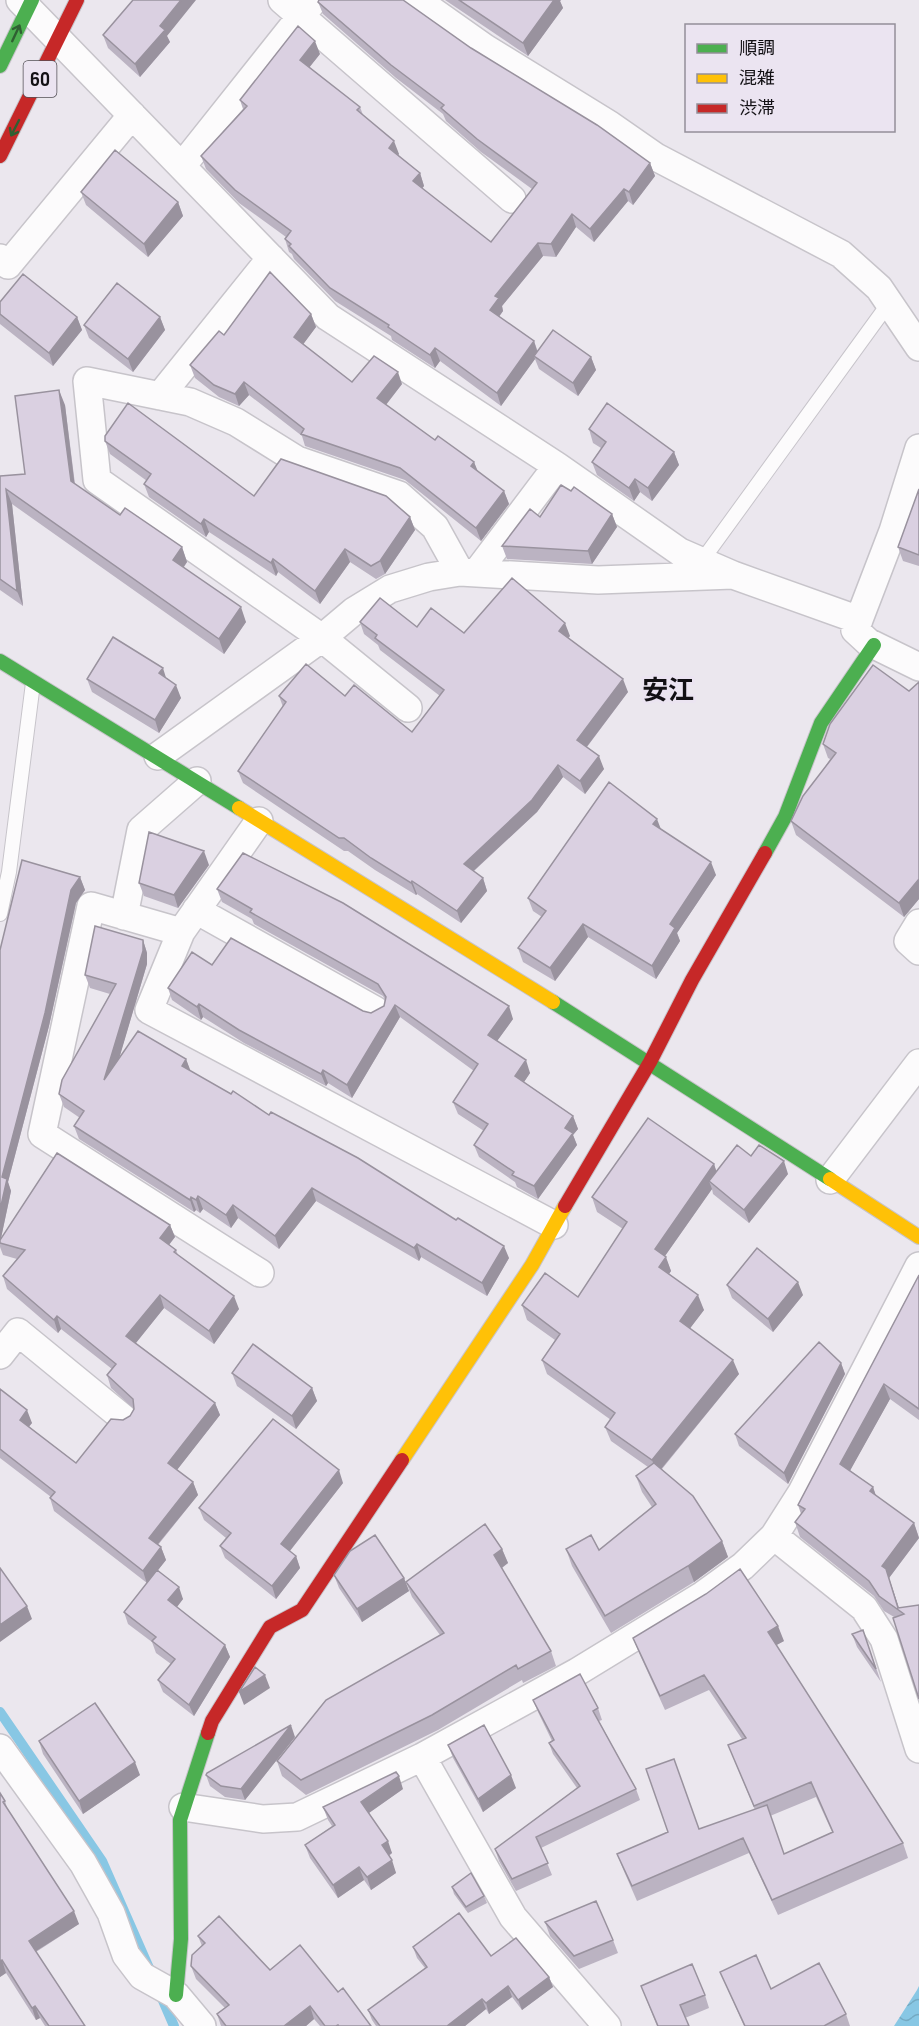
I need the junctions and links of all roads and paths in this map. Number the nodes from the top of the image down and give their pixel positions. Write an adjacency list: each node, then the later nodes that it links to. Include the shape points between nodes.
1 (77, 0): 5 (street, 60)
2 (417, 0): 13 (street, via 656,157 841,254 879,288)
3 (27, 2): 5 (street); 6 (street, 60, one-way to 3)
4 (299, 6): 9 (street); 10 (street)
5 (59, 39): 7 (street); 8 (street, 60, one-way to 8)
6 (0, 66)
7 (132, 115): 9 (street); 11 (street, via 8,265)
8 (0, 156)
9 (182, 166): 12 (street)
10 (512, 200)
11 (0, 258)
12 (272, 258): 15 (street); 17 (street, via 328,316)
13 (889, 303): 14 (street); 18 (lane)
14 (919, 347)
15 (159, 396): 19 (street, via 190,402 236,422 297,460 399,495 435,527); 22 (street, via 87,381 97,480)
16 (919, 448): 21 (street)
17 (558, 466): 18 (street, via 680,552); 19 (street)
18 (701, 562): 20 (street)
19 (469, 572): 20 (street, via 598,580); 22 (street, via 429,577 390,590 354,611)
20 (733, 575): 21 (street)
21 (865, 636): 24 (street); 36 (street, via 821,723 785,817)
22 (322, 638): 26 (street); 27 (street)
23 (0, 661): 25 (street)
24 (919, 667)
25 (33, 681): 27 (street); 30 (lane, via 9,872)
26 (408, 708)
27 (158, 756): 28 (street)
28 (197, 782): 29 (street); 31 (street, via 141,831)
29 (259, 821): 32 (street); 36 (street)
30 (0, 914)
31 (124, 916): 32 (street); 42 (street, via 91,906 42,1134)
32 (189, 921): 35 (street); 39 (street, via 149,1010)
33 (919, 923): 34 (street, via 908,941)
34 (919, 951)
35 (375, 1010)
36 (650, 1062): 38 (street); 39 (street)
37 (919, 1063): 38 (street)
38 (830, 1180): 40 (street)
39 (547, 1222): 49 (street, via 532,1265 302,1610 270,1627 212,1721)
40 (919, 1237)
41 (919, 1266): 45 (street, via 807,1482)
42 (260, 1273)
43 (0, 1355): 44 (street, via 18,1332)
44 (123, 1418)
45 (774, 1536): 47 (street, via 864,1608 884,1639); 48 (street, via 704,1596 577,1672)
46 (0, 1748): 50 (street, via 83,1863 111,1913 126,1955 142,1976)
47 (919, 1749)
48 (422, 1757): 49 (street, via 297,1817 263,1819); 52 (street, via 513,1917)
49 (192, 1809): 50 (street, via 180,1820 181,1939)
50 (172, 1992): 51 (street)
51 (202, 2026)
52 (607, 2026)

